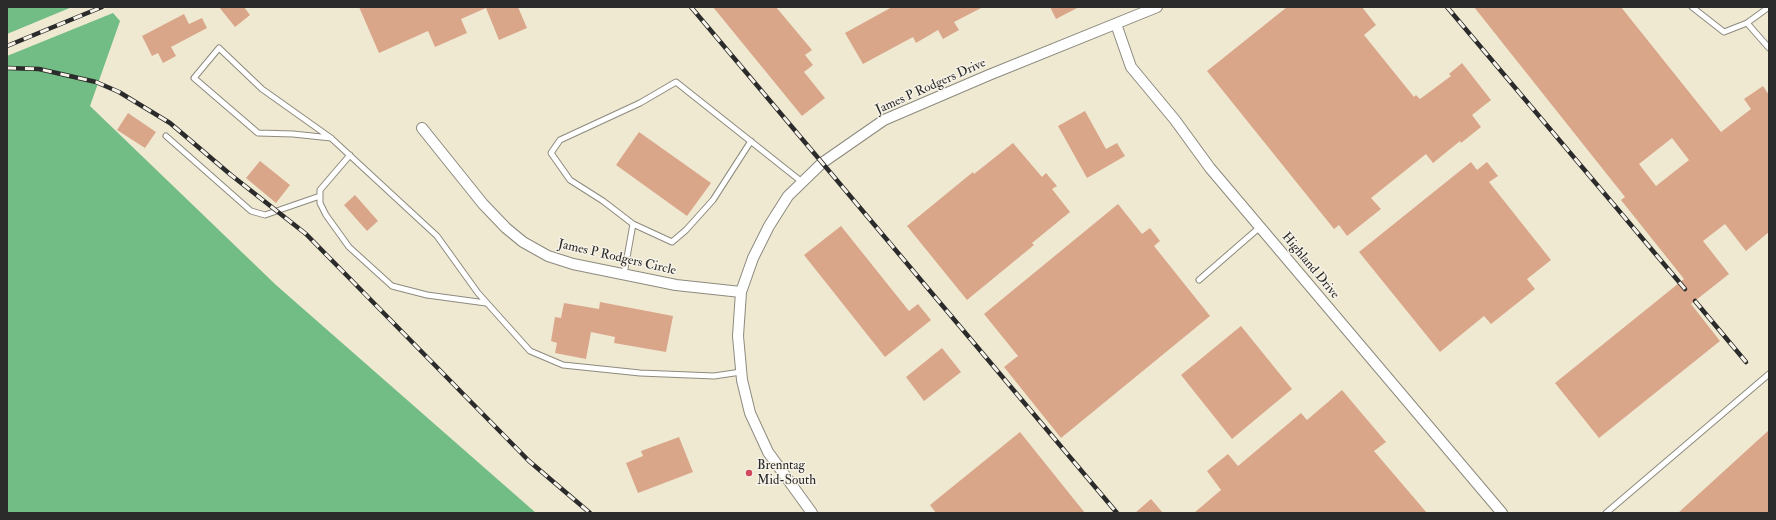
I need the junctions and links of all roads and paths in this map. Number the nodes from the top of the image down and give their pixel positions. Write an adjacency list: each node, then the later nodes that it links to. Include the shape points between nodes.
1 (1157, 7): 5 (street, James P Rodgers Drive)
2 (1692, 7): 4 (lane, via 1724,32)
3 (1769, 7): 4 (lane)
4 (1747, 23): 6 (lane)
5 (1116, 24): 12 (street, James P Rodgers Drive, via 884,120 822,163); 15 (street, Highland Drive, via 1131,67)
6 (1769, 48)
7 (422, 128): 16 (street, James P Rodgers Circle, via 483,204 523,242 548,256 573,264)
8 (166, 136): 13 (lane, via 251,211 265,215)
9 (331, 138): 9 (lane, via 262,88 219,48 194,78 258,133); 11 (lane)
10 (751, 141): 12 (lane); 14 (lane, via 713,200 672,242); 14 (lane, via 676,82 640,103 560,140 551,153 570,180)
11 (350, 155): 13 (lane, via 320,190); 19 (lane, via 437,236)
12 (802, 182): 18 (street, James P Rodgers Drive, via 788,196 769,226 752,258)
13 (320, 196): 19 (lane, via 320,203 326,215 349,247 392,286 427,295)
14 (633, 224): 16 (lane)
15 (1260, 227): 17 (lane); 23 (street, Highland Drive)
16 (624, 274): 18 (street, James P Rodgers Circle, via 676,285)
17 (1199, 280)
18 (741, 292): 20 (street, James P Rodgers Drive, via 738,336)
19 (486, 303): 20 (lane, via 530,351 563,365 640,374 714,376)
20 (741, 372): 22 (street, James P Rodgers Drive, via 750,413 768,452)
21 (1769, 374): 24 (lane)
22 (812, 513)
23 (1502, 513)
24 (1606, 513)

